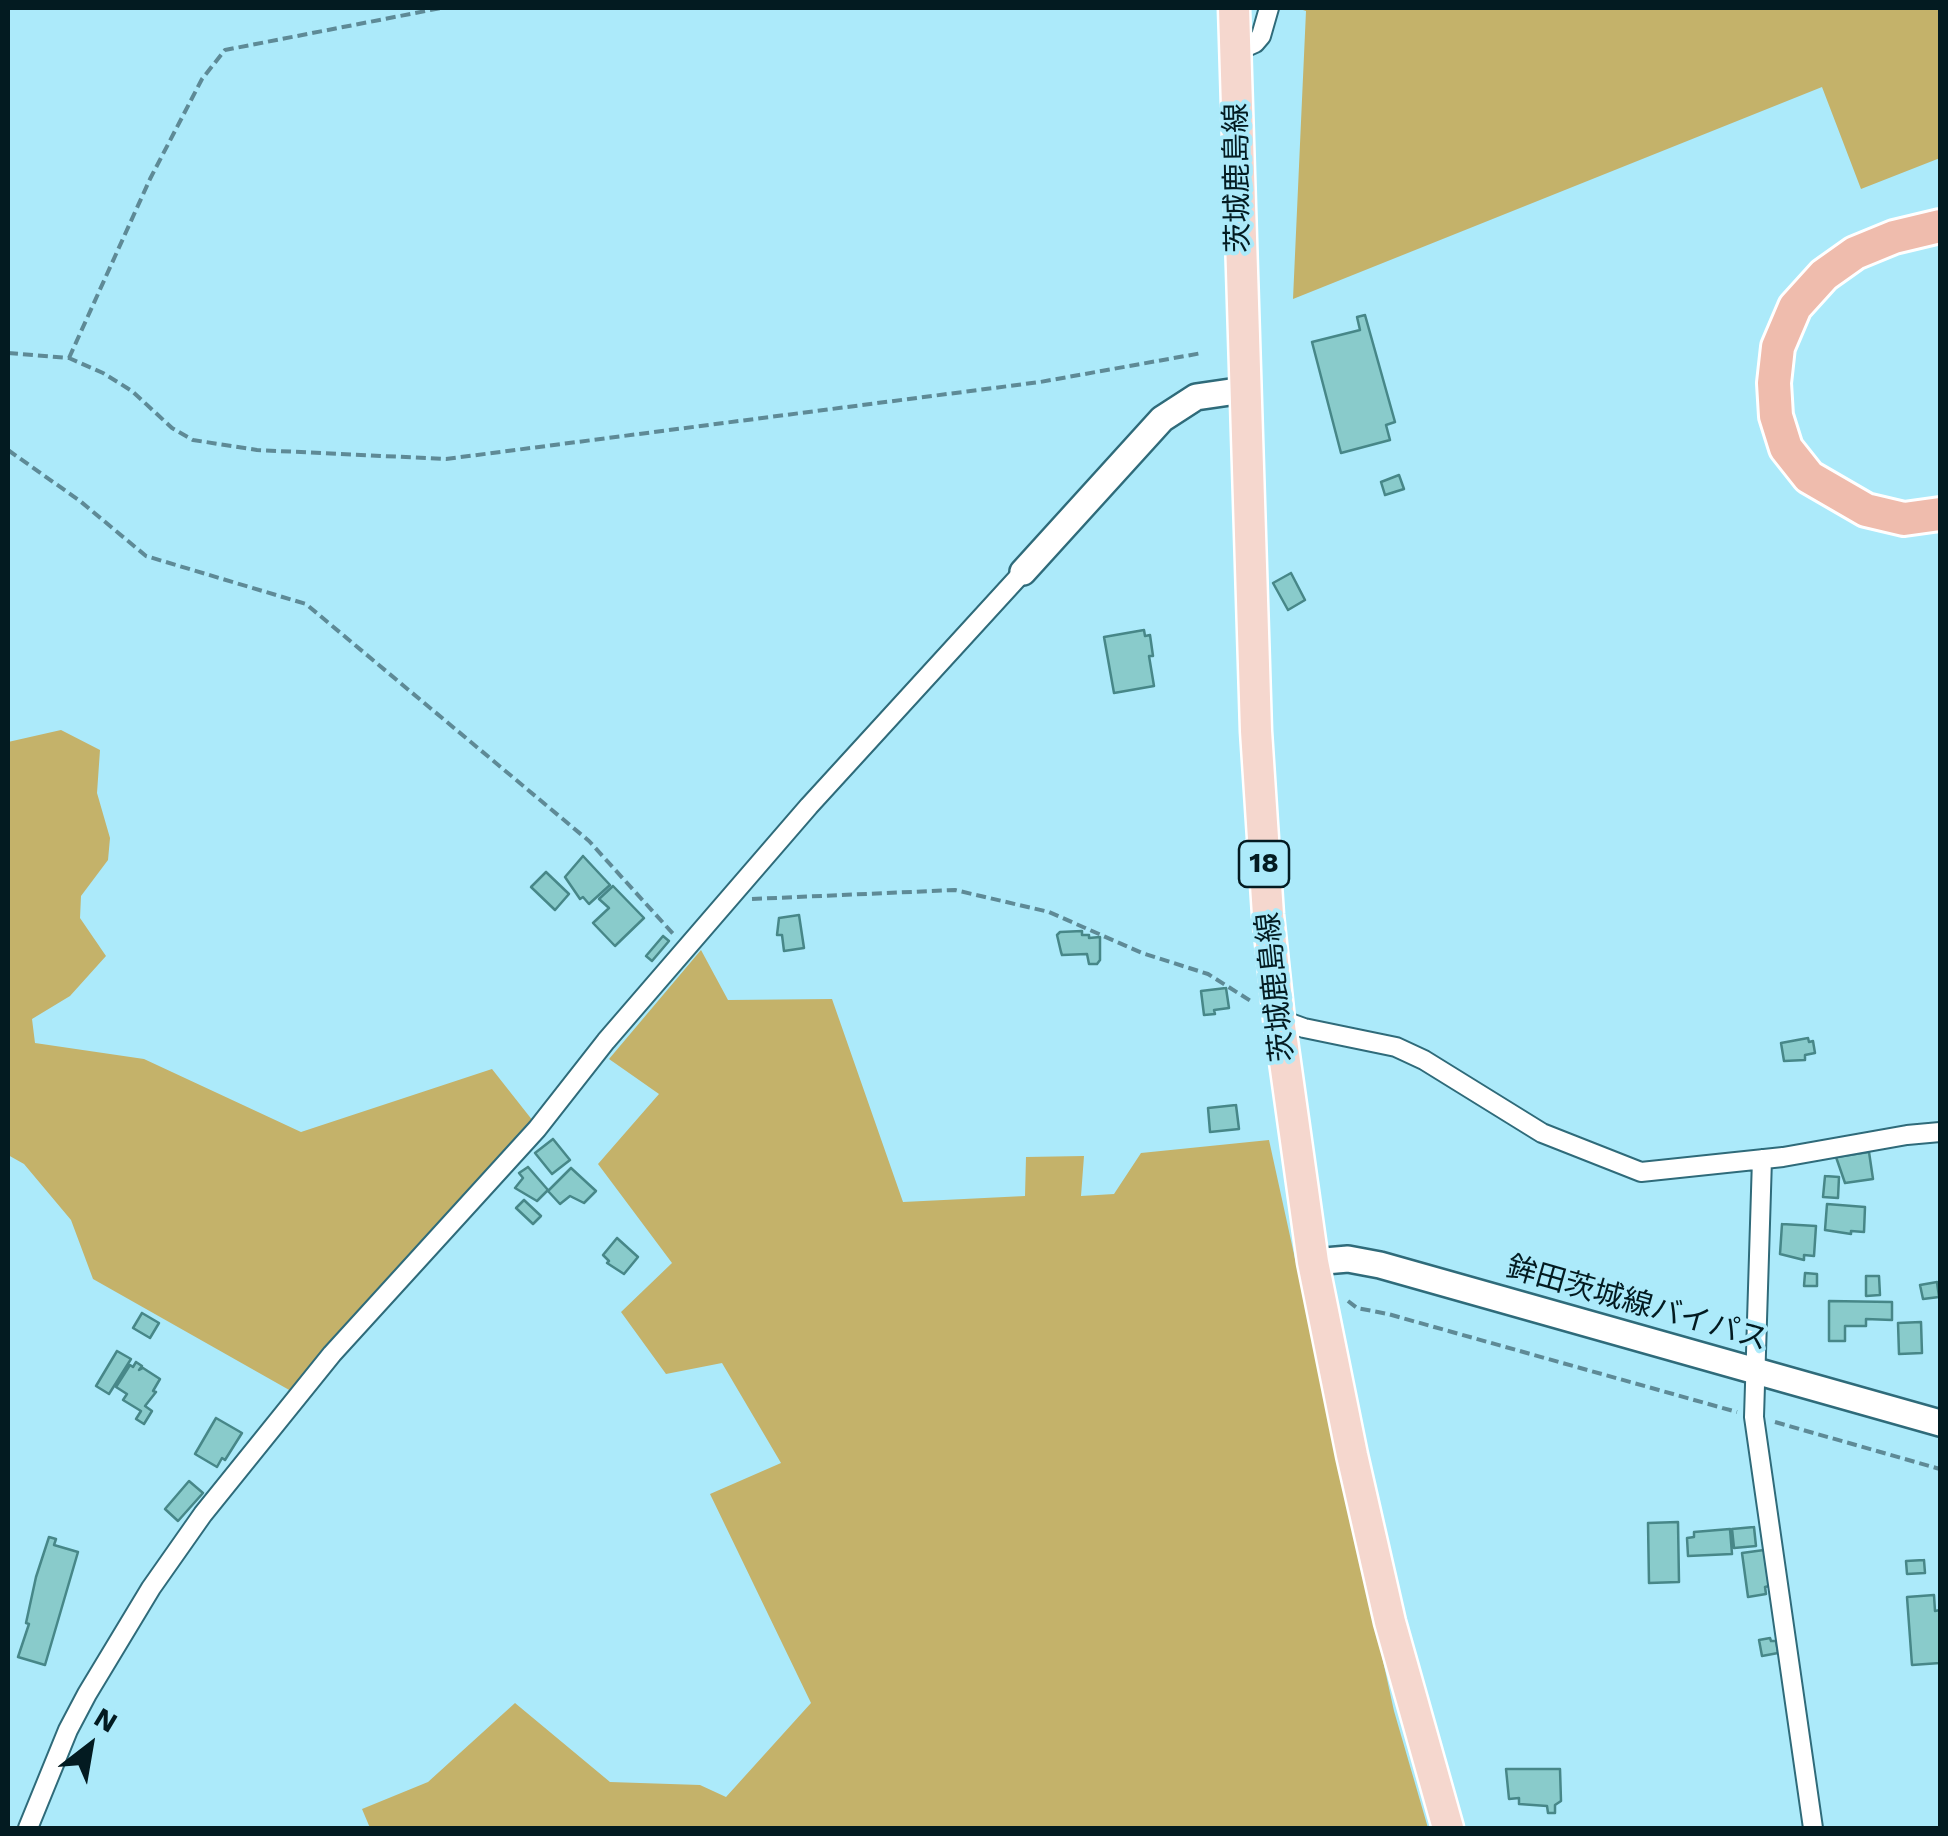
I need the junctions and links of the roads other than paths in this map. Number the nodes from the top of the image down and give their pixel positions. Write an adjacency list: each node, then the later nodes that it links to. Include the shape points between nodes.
1 (1234, 8): 3 (main road, 茨城鹿島線 / 18)
2 (1269, 8): 3 (street, via 1261,36)
3 (1235, 52): 5 (main road, 茨城鹿島線 / 18)
4 (1940, 226): 6 (highway, via 1855,253 1824,275 1794,306 1778,347 1774,383 1786,448 1809,477 1866,510 1904,518)
5 (1244, 390): 7 (main road, via 1196,397 1174,408); 8 (main road, 茨城鹿島線 / 18, via 1257,748)
6 (1940, 514)
7 (1023, 572): 14 (street, via 809,806 537,1129 332,1354 202,1514 87,1694)
8 (1279, 1019): 10 (street, via 1396,1047 1542,1132 1641,1172); 11 (main road, 茨城鹿島線 / 18)
9 (1940, 1132): 10 (street)
10 (1762, 1158): 12 (street)
11 (1314, 1262): 12 (main road, 鉾田茨城線バイパス, via 1380,1266); 15 (main road, 茨城鹿島線 / 18, via 1390,1622)
12 (1754, 1370): 13 (main road, 鉾田茨城線バイパス); 16 (street, via 1754,1416)
13 (1940, 1423)
14 (28, 1828)
15 (1448, 1828)
16 (1813, 1828)

